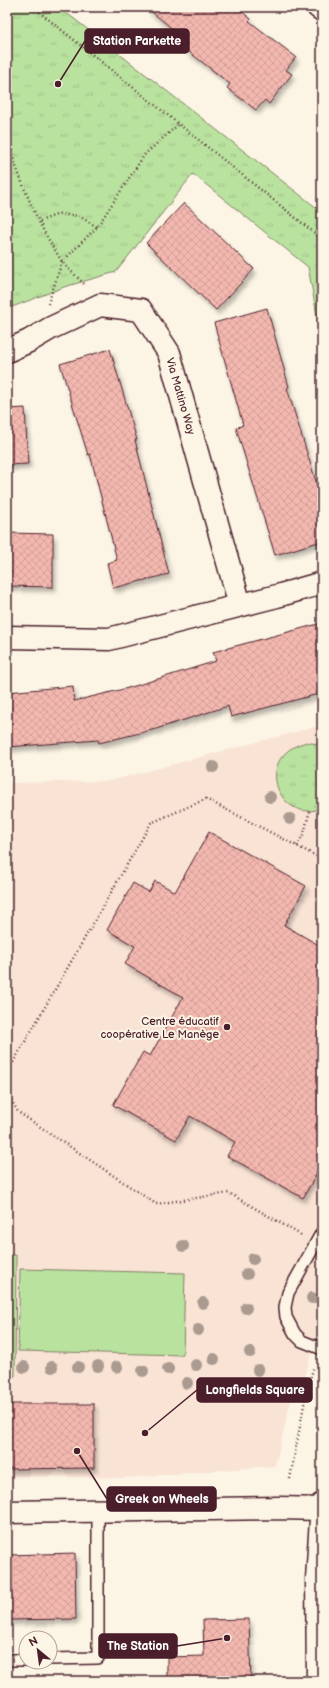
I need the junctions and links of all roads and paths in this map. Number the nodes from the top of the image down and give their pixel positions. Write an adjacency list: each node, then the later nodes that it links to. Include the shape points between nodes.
1 (33, 7): 4 (path)
2 (318, 7): 3 (street)
3 (322, 10)
4 (179, 124): 7 (path, via 145,154); 8 (path)
5 (7, 140): 6 (path, via 21,183)
6 (40, 221): 7 (path, via 58,214 79,216); 9 (path)
7 (96, 227): 9 (path)
8 (322, 239)
9 (62, 262): 10 (path, via 87,287); 11 (path, via 48,302)
10 (100, 305): 11 (street); 14 (street, Via Mattino Way, via 141,310 169,353)
11 (51, 328): 12 (street)
12 (7, 351)
13 (322, 583): 14 (street)
14 (240, 605): 15 (street, via 109,639)
15 (7, 637)
16 (310, 810): 17 (path)
17 (297, 846): 18 (path); 19 (path, via 206,799 151,823)
18 (322, 859)
19 (7, 1073)
20 (7, 1093): 22 (path, via 18,1112 156,1204 229,1193)
21 (322, 1232): 22 (lane)
22 (316, 1243): 23 (lane, via 288,1293 285,1307 286,1318 295,1334 302,1341)
23 (320, 1348): 24 (path, via 308,1389)
24 (290, 1478)
25 (322, 1506): 26 (street); 31 (street, via 317,1579)
26 (98, 1510): 27 (street); 28 (lane, via 98,1658)
27 (7, 1512)
28 (58, 1659)
29 (7, 1660): 30 (lane)
30 (18, 1660)
31 (318, 1681)

